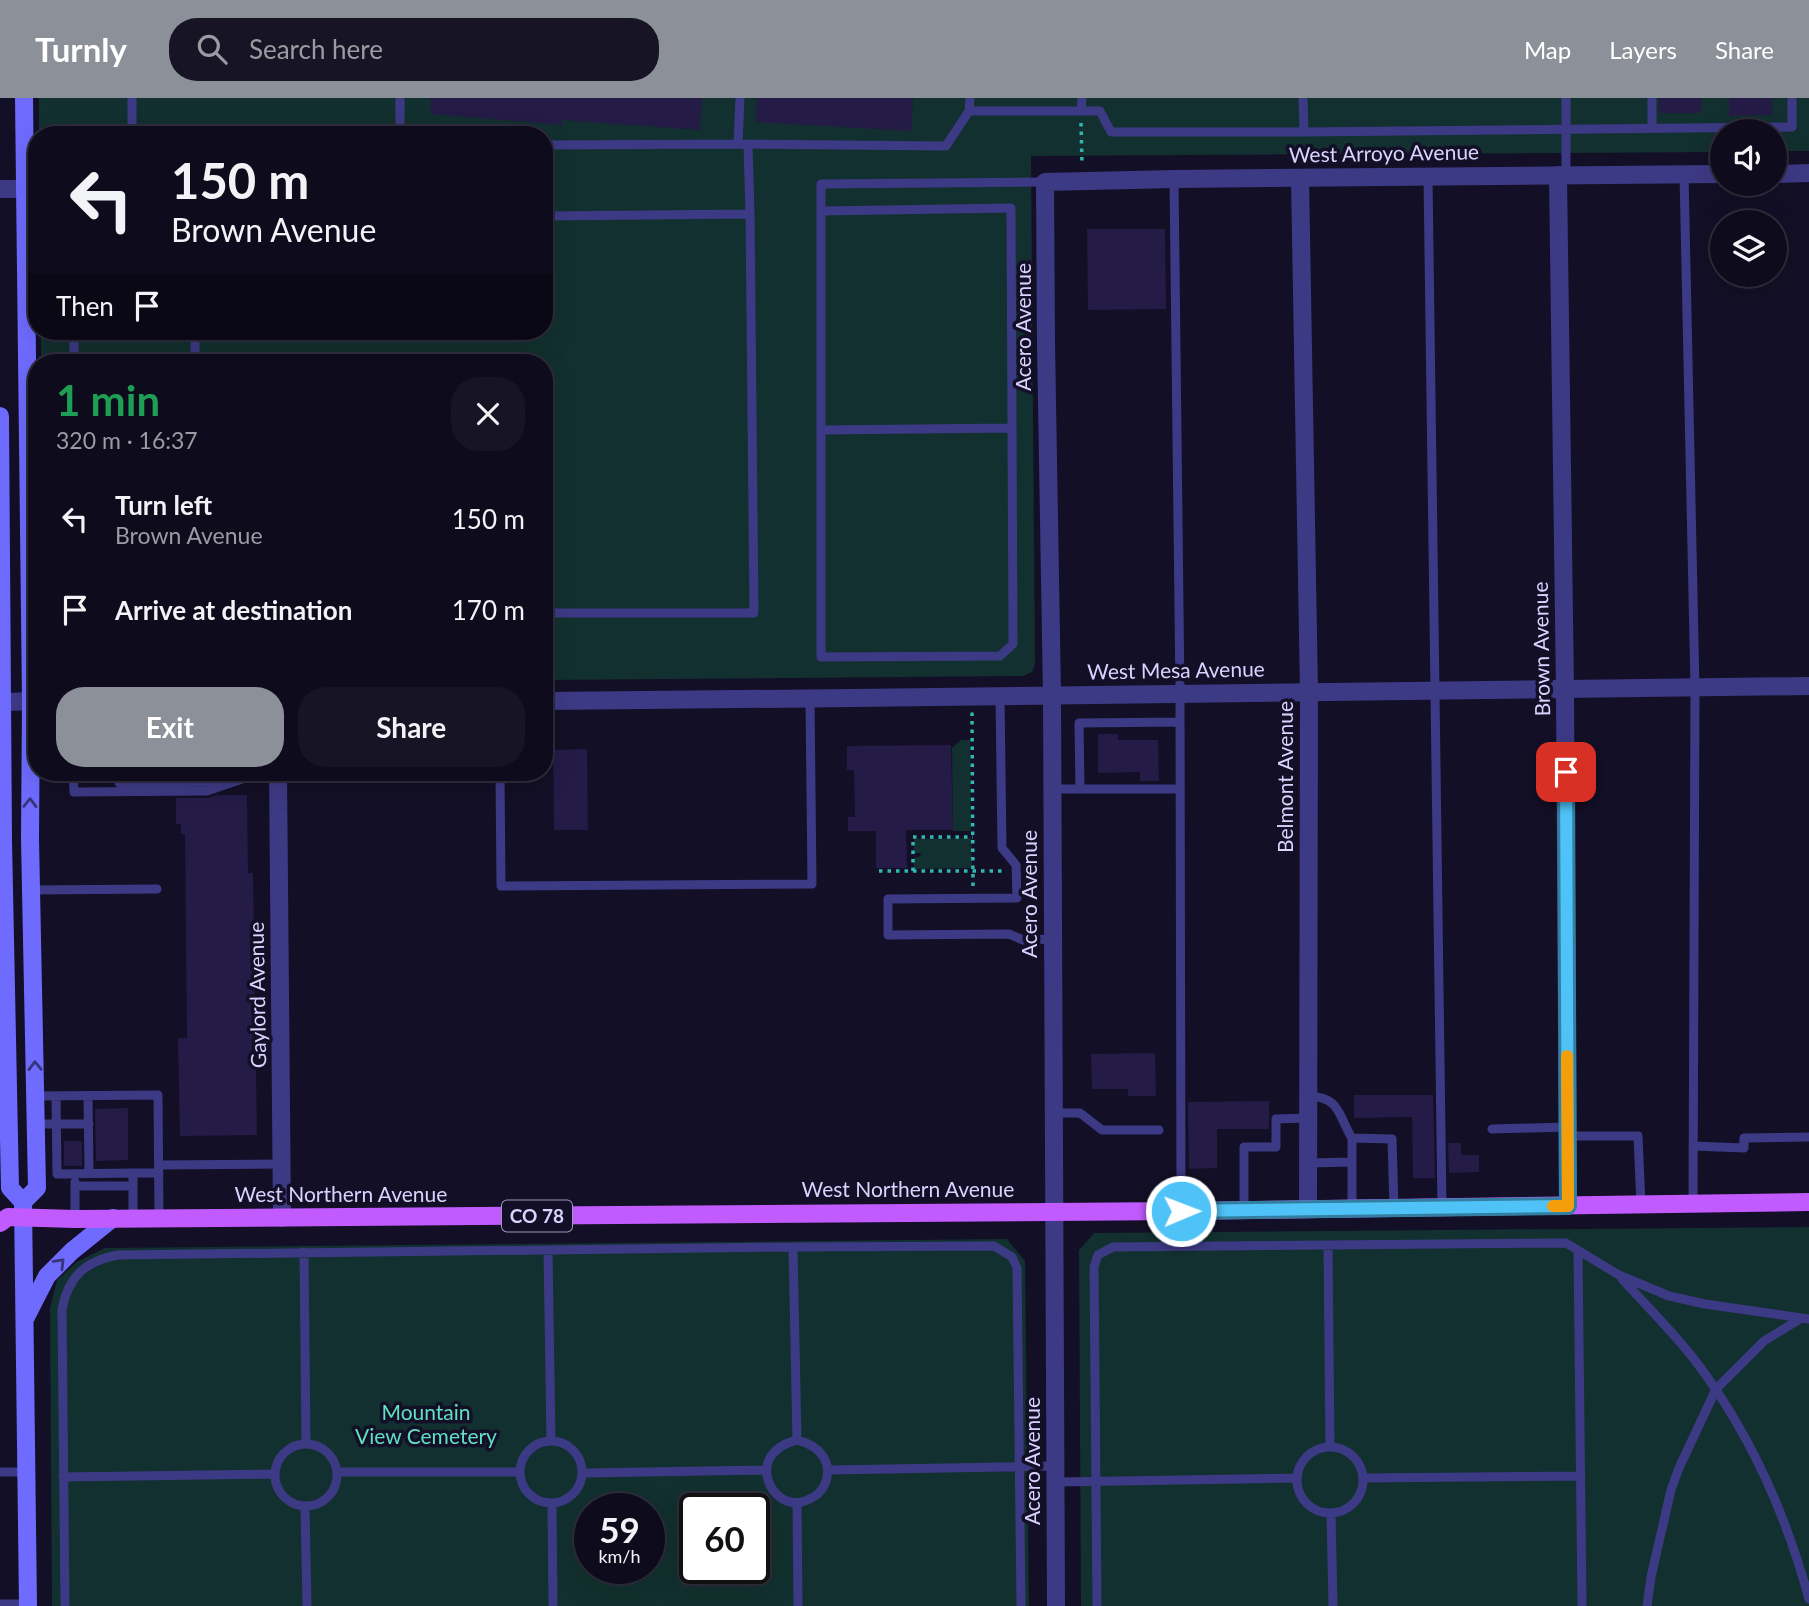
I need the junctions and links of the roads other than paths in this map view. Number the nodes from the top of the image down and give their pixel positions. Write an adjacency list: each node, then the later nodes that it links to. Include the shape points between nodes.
1 (24, 98): 30 (main road)
2 (132, 98): 13 (lane)
3 (400, 98): 14 (lane)
4 (740, 98): 18 (lane)
5 (970, 98): 11 (lane)
6 (1082, 98): 12 (lane)
7 (1303, 98): 17 (lane)
8 (1566, 98): 16 (lane)
9 (1652, 98): 15 (lane)
10 (1792, 98): 15 (lane, via 1792,127)
11 (970, 111): 12 (lane); 18 (lane, via 946,146)
12 (1081, 111): 17 (lane, via 1100,111 1111,132)
13 (132, 126)
14 (400, 126)
15 (1652, 128): 16 (lane)
16 (1566, 129): 17 (lane); 24 (lane)
17 (1304, 132)
18 (743, 144): 19 (lane); 32 (lane)
19 (553, 145)
20 (1809, 173): 23 (street)
21 (1684, 174): 22 (street, West Arroyo Avenue); 24 (street, West Arroyo Avenue); 42 (lane)
22 (1710, 174)
23 (1787, 174)
24 (1562, 175): 25 (street, West Arroyo Avenue); 43 (street, Brown Avenue)
25 (1428, 177): 26 (street, West Arroyo Avenue); 44 (lane)
26 (1300, 178): 27 (street, West Arroyo Avenue); 45 (street, Belmont Avenue)
27 (1174, 179): 28 (street, West Arroyo Avenue); 46 (lane)
28 (1045, 182): 31 (lane, via 821,184); 47 (street, Acero Avenue)
29 (0, 189): 30 (street)
30 (25, 189): 34 (main road)
31 (821, 211): 36 (lane, via 1011,208); 37 (lane)
32 (750, 214): 33 (lane); 39 (lane, via 754,613)
33 (553, 216)
34 (28, 360)
35 (0, 416): 38 (main road)
36 (1012, 428): 37 (lane); 37 (lane, via 1013,644 1000,656 821,657)
37 (821, 430)
38 (0, 493): 40 (main road)
39 (553, 613)
40 (1, 630): 51 (main road)
41 (1809, 686): 42 (street, West Mesa Avenue)
42 (1695, 688): 43 (street, West Mesa Avenue); 84 (lane)
43 (1565, 690): 44 (street, West Mesa Avenue); 81 (street, Brown Avenue)
44 (1436, 691): 45 (street, West Mesa Avenue); 99 (lane)
45 (1309, 692): 46 (street, West Mesa Avenue); 72 (street, Belmont Avenue)
46 (1180, 694): 47 (street, West Mesa Avenue); 53 (lane)
47 (1052, 695): 52 (street, West Mesa Avenue); 61 (street, Acero Avenue)
48 (810, 699): 50 (street, West Mesa Avenue); 52 (street, West Mesa Avenue); 60 (lane, via 812,884 501,886)
49 (28, 701): 51 (street)
50 (553, 701)
51 (1, 702): 64 (main road)
52 (1000, 705): 67 (lane, via 1002,848 1016,865 1017,898 888,899 888,935 1009,934 1023,940)
53 (1180, 722): 62 (lane, via 1079,723); 63 (lane)
54 (32, 781): 65 (main road, one-way to 54)
55 (73, 781): 56 (lane, via 74,792)
56 (115, 781)
57 (128, 781): 58 (lane, via 206,790)
58 (232, 781)
59 (278, 781): 87 (street, Gaylord Avenue)
60 (500, 781)
61 (1052, 789): 62 (lane); 67 (street, Acero Avenue)
62 (1080, 789): 63 (lane)
63 (1180, 789): 103 (lane)
64 (1, 840): 68 (main road)
65 (31, 890): 66 (lane); 69 (main road, one-way to 65)
66 (157, 890)
67 (1052, 939): 73 (street, Acero Avenue)
68 (9, 1093): 75 (main road); 105 (main road)
69 (36, 1096): 70 (lane); 76 (main road)
70 (56, 1096): 71 (lane); 77 (lane)
71 (88, 1096): 78 (lane); 88 (lane, via 158,1094)
72 (1308, 1096): 74 (street, Belmont Avenue); 83 (lane, via 1322,1097 1339,1109)
73 (1054, 1113): 80 (lane, via 1080,1113 1102,1130); 104 (street, Acero Avenue)
74 (1308, 1118): 86 (street, Belmont Avenue); 102 (lane, via 1276,1119 1276,1147 1244,1147)
75 (0, 1119)
76 (37, 1124): 77 (lane); 105 (main road, via 37,1188)
77 (56, 1124): 78 (lane); 91 (lane, via 57,1174)
78 (89, 1124): 89 (lane)
79 (1492, 1129): 81 (lane)
80 (1159, 1130)
81 (1567, 1132): 96 (lane, via 1637,1136); 97 (street, Brown Avenue)
82 (1809, 1137): 84 (lane, via 1744,1138 1744,1148)
83 (1353, 1138): 85 (lane); 98 (lane, via 1392,1139)
84 (1693, 1146): 95 (lane)
85 (1353, 1162): 86 (lane); 101 (lane)
86 (1308, 1163): 100 (street, Belmont Avenue)
87 (282, 1164): 88 (lane); 106 (street, Gaylord Avenue)
88 (159, 1169): 90 (lane); 110 (lane)
89 (89, 1173): 90 (lane); 91 (lane)
90 (133, 1173): 93 (lane)
91 (75, 1174): 92 (lane)
92 (75, 1186): 93 (lane); 107 (lane)
93 (133, 1186): 109 (lane)
94 (1809, 1202): 95 (main road, West Northern Avenue / CO 78)
95 (1693, 1204): 96 (main road, West Northern Avenue / CO 78)
96 (1641, 1205): 97 (main road, West Northern Avenue / CO 78)
97 (1568, 1206): 99 (main road, West Northern Avenue / CO 78)
98 (1394, 1208): 99 (main road, West Northern Avenue / CO 78); 101 (main road, West Northern Avenue / CO 78)
99 (1442, 1208)
100 (1308, 1209): 101 (main road, West Northern Avenue / CO 78); 102 (main road, West Northern Avenue / CO 78)
101 (1353, 1209)
102 (1244, 1210): 103 (main road, West Northern Avenue / CO 78)
103 (1181, 1211): 104 (main road, West Northern Avenue / CO 78)
104 (1055, 1212): 106 (main road, West Northern Avenue / CO 78); 133 (street, Acero Avenue)
105 (11, 1214): 107 (main road, West Northern Avenue / CO 78); 118 (main road)
106 (282, 1218): 110 (main road, West Northern Avenue / CO 78)
107 (75, 1219): 108 (main road, West Northern Avenue / CO 78)
108 (113, 1219): 109 (main road, West Northern Avenue / CO 78); 118 (main road, one-way to 108, via 47,1276)
109 (133, 1219): 110 (main road, West Northern Avenue / CO 78)
110 (159, 1219)
111 (1328, 1245): 114 (lane, via 1566,1243); 123 (lane); 138 (lane, via 1113,1247 1098,1255 1094,1267)
112 (793, 1247): 113 (lane); 120 (lane); 124 (lane, via 994,1246 1012,1257 1017,1268)
113 (548, 1250): 115 (lane); 121 (lane)
114 (1578, 1251): 116 (lane); 134 (lane)
115 (304, 1252): 122 (lane); 135 (lane, via 118,1255 81,1271 72,1281 62,1310)
116 (1619, 1275): 117 (lane, via 1669,1296); 119 (lane)
117 (1805, 1319): 119 (lane, via 1764,1341)
118 (24, 1320): 128 (main road)
119 (1716, 1389): 143 (lane, via 1768,1481); 155 (lane, via 1671,1490)
120 (797, 1440): 125 (lane, via 777,1448); 126 (lane, via 821,1452)
121 (551, 1441): 130 (lane, via 526,1453); 131 (lane, via 573,1449)
122 (306, 1443): 129 (lane, via 327,1452); 132 (lane, via 284,1453)
123 (1330, 1447): 136 (lane, via 1308,1455); 137 (lane, via 1352,1455)
124 (1020, 1466): 126 (lane); 133 (lane); 150 (lane)
125 (766, 1470): 131 (lane); 139 (lane, via 774,1492)
126 (828, 1471): 139 (lane, via 821,1490)
127 (0, 1472): 128 (lane)
128 (27, 1472): 145 (main road)
129 (337, 1472): 130 (lane); 141 (lane, via 327,1498)
130 (520, 1472): 140 (lane, via 531,1496)
131 (583, 1473): 140 (lane, via 576,1492)
132 (274, 1474): 135 (lane); 141 (lane, via 281,1494)
133 (1056, 1474): 138 (lane); 151 (street, Acero Avenue)
134 (1581, 1476): 137 (lane); 154 (lane)
135 (64, 1477): 146 (lane)
136 (1297, 1478): 138 (lane); 142 (lane, via 1304,1500)
137 (1363, 1478): 142 (lane, via 1356,1501)
138 (1096, 1482): 152 (lane)
139 (797, 1503): 149 (lane)
140 (552, 1504): 148 (lane)
141 (305, 1507): 147 (lane)
142 (1331, 1513): 153 (lane)
143 (1809, 1599)
144 (0, 1604): 145 (lane)
145 (28, 1605)
146 (65, 1606)
147 (307, 1606)
148 (553, 1606)
149 (798, 1606)
150 (1021, 1606)
151 (1056, 1606)
152 (1097, 1606)
153 (1333, 1606)
154 (1582, 1606)
155 (1647, 1606)

